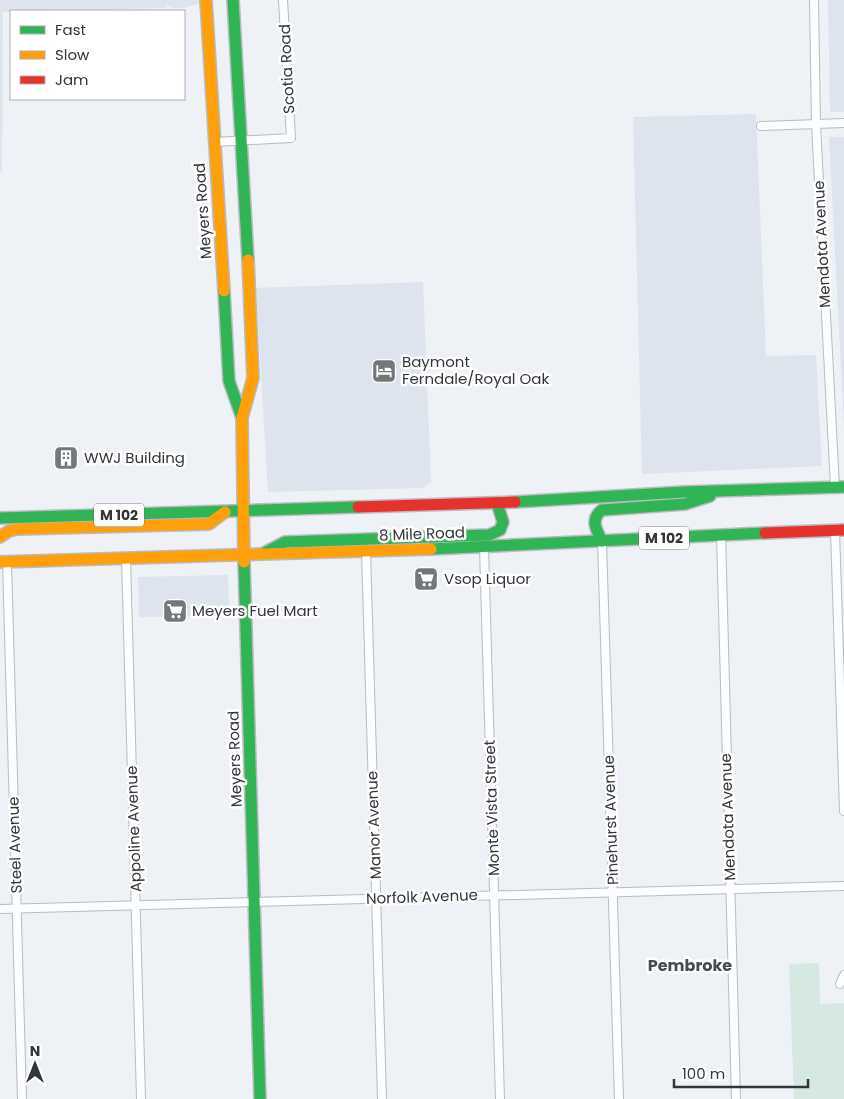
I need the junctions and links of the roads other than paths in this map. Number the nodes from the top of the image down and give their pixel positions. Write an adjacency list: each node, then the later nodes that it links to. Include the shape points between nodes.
1 (206, 0): 9 (main road, Meyers Road)
2 (233, 0): 8 (main road, Meyers Road)
3 (283, 0): 8 (street, Scotia Road, via 291,138)
4 (814, 0): 5 (street, Mendota Avenue)
5 (816, 124): 6 (street); 7 (street); 11 (street, Mendota Avenue)
6 (844, 124)
7 (761, 126)
8 (241, 140): 9 (street); 10 (main road, Meyers Road, via 253,351 253,378)
9 (214, 142): 10 (main road, Meyers Road, via 229,381)
10 (242, 418): 15 (main road, Meyers Road)
11 (840, 487): 12 (main road, 8 Mile Road / M 102)
12 (725, 491): 13 (main road, 8 Mile Road / M 102); 20 (main road, via 685,504 602,510 594,520)
13 (497, 503): 15 (main road, 8 Mile Road / M 102); 24 (main road, via 503,523 498,532 489,535 285,542)
14 (224, 512): 15 (main road, 8 Mile Road / M 102); 16 (main road, 8 Mile Road / M 102); 19 (main road, via 209,524 17,529)
15 (244, 512): 25 (main road, Meyers Road)
16 (0, 518)
17 (840, 530): 18 (main road, 8 Mile Road / M 102); 28 (street)
18 (721, 534): 20 (main road, 8 Mile Road / M 102); 30 (street, Mendota Avenue)
19 (0, 537)
20 (602, 541): 21 (main road, 8 Mile Road / M 102); 31 (street, Pinehurst Avenue)
21 (484, 547): 23 (main road, 8 Mile Road / M 102); 32 (street, Monte Vista Street)
22 (0, 550): 27 (main road)
23 (366, 551): 24 (main road, 8 Mile Road / M 102); 33 (street, Manor Avenue)
24 (262, 554): 25 (main road, 8 Mile Road / M 102)
25 (244, 555): 26 (main road, 8 Mile Road / M 102); 34 (main road, Meyers Road)
26 (126, 558): 27 (main road, 8 Mile Road / M 102); 35 (street, Appoline Avenue)
27 (3, 562): 36 (street, Steel Avenue)
28 (844, 811)
29 (844, 886): 30 (street, Norfolk Avenue)
30 (730, 889): 31 (street, Norfolk Avenue); 46 (street, Mendota Avenue)
31 (613, 892): 32 (street, Norfolk Avenue); 45 (street, Pinehurst Avenue)
32 (494, 895): 33 (street, Norfolk Avenue); 44 (street, Monte Vista Street)
33 (376, 898): 34 (street, Norfolk Avenue); 43 (street, Manor Avenue)
34 (255, 902): 35 (street, Norfolk Avenue); 42 (main road, Meyers Road)
35 (136, 905): 36 (street, Norfolk Avenue); 41 (street, Appoline Avenue)
36 (17, 908): 37 (street, Norfolk Avenue); 40 (street, Steel Avenue)
37 (0, 909)
38 (844, 975): 39 (street)
39 (840, 984)
40 (22, 1099)
41 (141, 1099)
42 (260, 1099)
43 (382, 1099)
44 (500, 1099)
45 (619, 1099)
46 (736, 1099)

